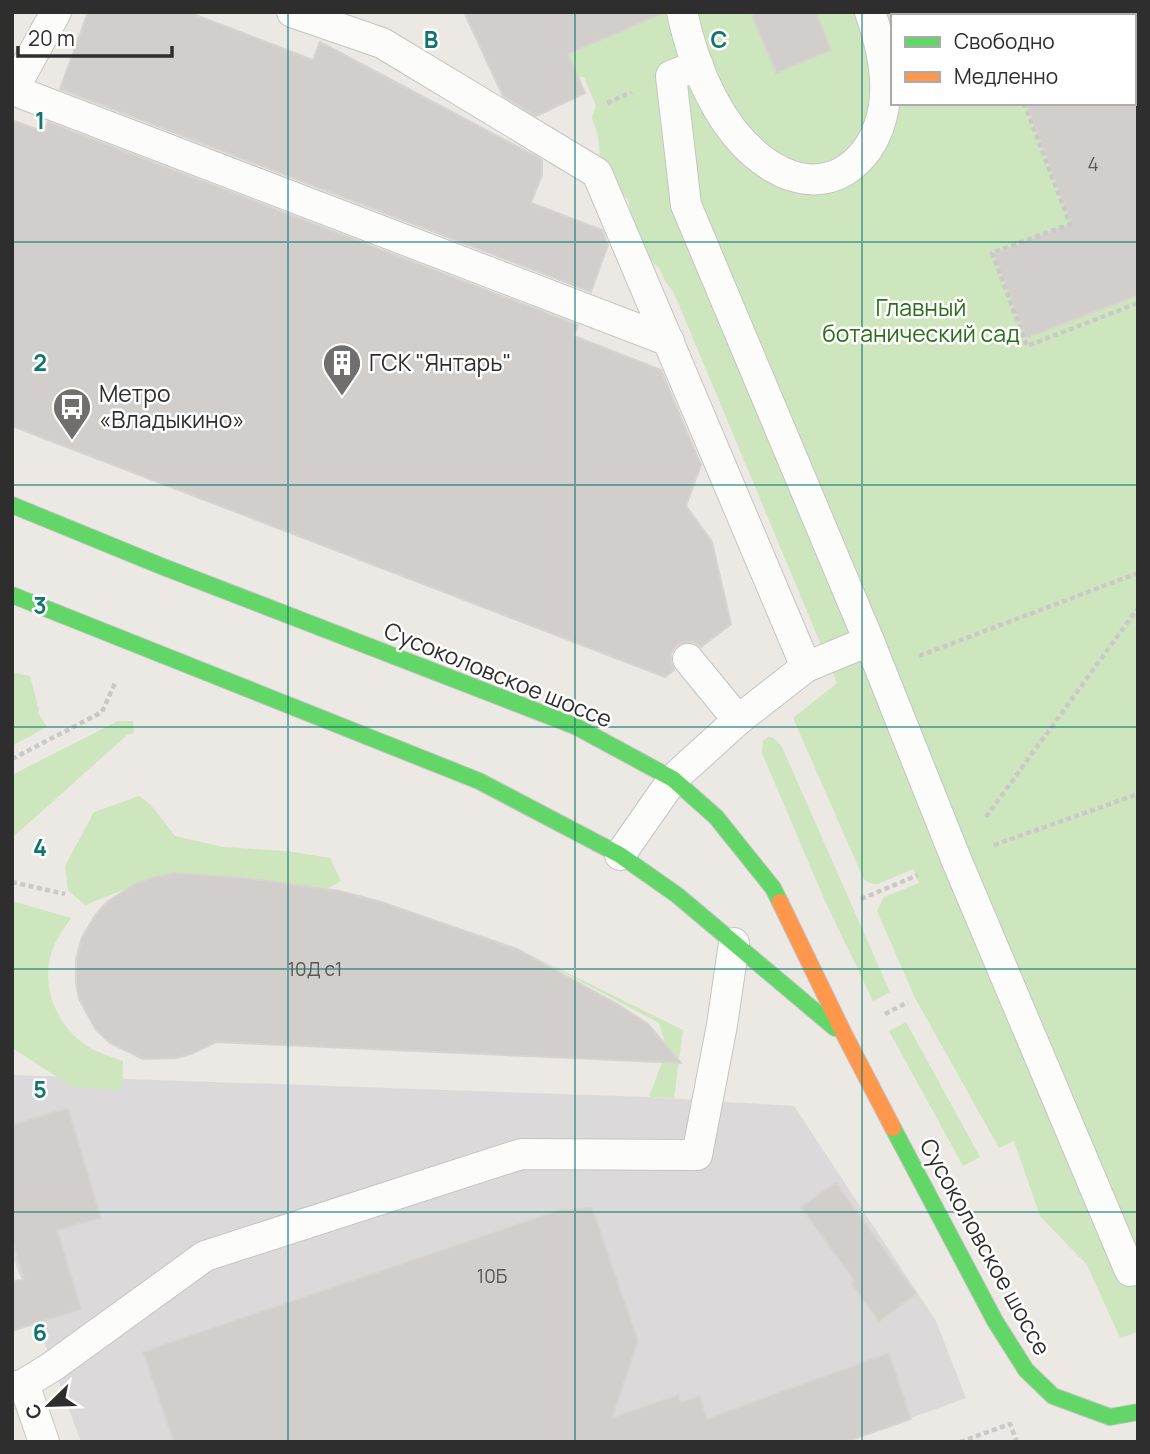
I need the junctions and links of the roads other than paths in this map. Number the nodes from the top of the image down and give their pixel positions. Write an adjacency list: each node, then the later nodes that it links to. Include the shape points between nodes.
1 (56, 12): 6 (lane, via 13,90)
2 (292, 12): 6 (lane, via 382,43 597,173)
3 (682, 12): 5 (lane)
4 (870, 12): 5 (lane, via 884,74 882,117 861,159 829,178 791,176 752,151 722,114)
5 (698, 65): 9 (lane, via 671,76 686,205)
6 (669, 341): 11 (lane)
7 (12, 505): 13 (street, Сусоколовское шоссе, via 575,726)
8 (12, 595): 14 (street, Сусоколовское шоссе, via 479,781)
9 (869, 641): 11 (lane); 17 (lane)
10 (688, 659): 12 (lane)
11 (806, 667): 12 (lane)
12 (738, 720): 13 (lane)
13 (673, 779): 14 (lane); 16 (street, Сусоколовское шоссе, via 716,817 774,888)
14 (620, 855): 15 (street, Сусоколовское шоссе)
15 (734, 943): 16 (street, Сусоколовское шоссе); 18 (lane, via 697,1155 521,1154 205,1256 53,1366)
16 (845, 1036): 19 (street, Сусоколовское шоссе, via 995,1321 1026,1370 1053,1396 1076,1405 1110,1417)
17 (1130, 1271)
18 (18, 1386): 20 (lane)
19 (1138, 1412)
20 (44, 1442)

